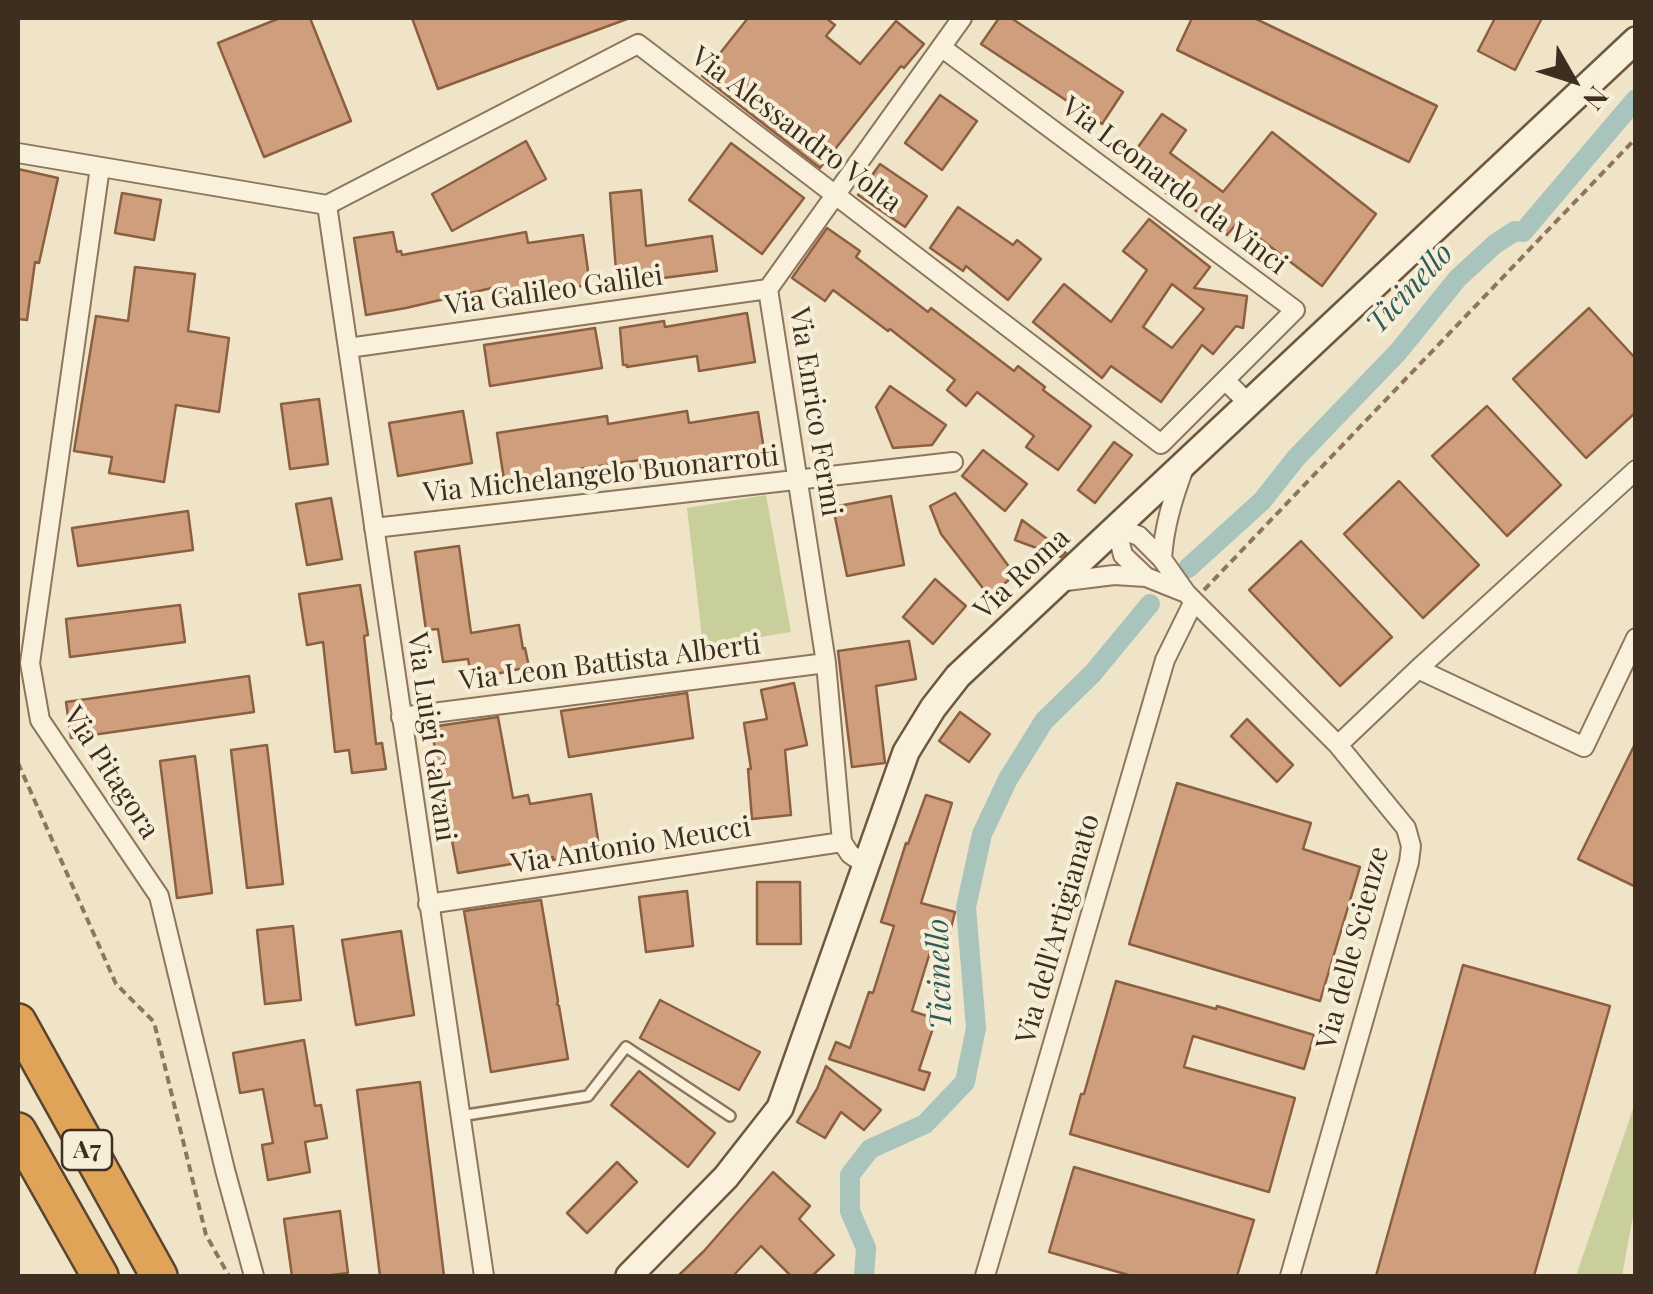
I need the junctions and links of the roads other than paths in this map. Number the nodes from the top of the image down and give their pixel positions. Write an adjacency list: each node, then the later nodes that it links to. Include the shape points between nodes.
1 (962, 18): 3 (street, Via Enrico Fermi)
2 (1636, 40): 11 (street, Via Roma)
3 (941, 47): 6 (street, Via Enrico Fermi); 10 (street, Via Leonardo da Vinci, via 1295,310)
4 (18, 152): 5 (street)
5 (100, 166): 7 (street); 36 (street, Via Pitagora, via 30,664 40,720 160,896)
6 (835, 195): 7 (street, Via Alessandro Volta, via 638,44); 8 (street, Via Enrico Fermi); 10 (street, Via Alessandro Volta, via 1161,444)
7 (327, 205): 9 (street, Via Luigi Galvani)
8 (768, 289): 9 (street, Via Galileo Galilei); 15 (street, Via Enrico Fermi)
9 (348, 348): 17 (street, Via Luigi Galvani)
10 (1225, 380): 11 (street)
11 (1248, 402): 12 (street, Via Roma)
12 (1187, 460): 16 (street, Via Roma); 18 (street, via 1169,509)
13 (953, 462): 15 (street, Via Michelangelo Buonarroti)
14 (1636, 470): 24 (street)
15 (798, 480): 17 (street, Via Michelangelo Buonarroti); 23 (street, Via Enrico Fermi)
16 (1116, 527): 18 (street, Via delle Scienze, via 1140,536); 19 (street, via 1123,555); 20 (street, Via Roma)
17 (374, 528): 25 (street, Via Luigi Galvani)
18 (1162, 559): 21 (street, Via delle Scienze)
19 (1146, 577): 20 (street, Via delle Scienze); 21 (street, Via delle Scienze)
20 (1057, 582): 28 (street, Via Roma, via 932,708 906,752)
21 (1190, 597): 26 (street, Via delle Scienze); 39 (street, Via dell'Artigianato, via 1165,660)
22 (1636, 638): 24 (street, via 1584,746)
23 (826, 663): 25 (street, Via Leon Battista Alberti); 27 (street, Via Enrico Fermi)
24 (1418, 668): 26 (street)
25 (401, 717): 29 (street, Via Luigi Galvani)
26 (1338, 746): 40 (street, Via delle Scienze, via 1406,828 1412,846)
27 (842, 842): 28 (street); 29 (street, Via Antonio Meucci)
28 (865, 864): 38 (street, Via Roma, via 780,1108 726,1177)
29 (428, 904): 31 (street, Via Luigi Galvani)
30 (18, 1022): 35 (highway, A7)
31 (460, 1116): 32 (lane, via 588,1096 626,1047); 37 (street, Via Luigi Galvani)
32 (730, 1116)
33 (18, 1131): 34 (highway, A7)
34 (100, 1276)
35 (160, 1276)
36 (254, 1276)
37 (484, 1276)
38 (628, 1276)
39 (986, 1276)
40 (1290, 1276)

